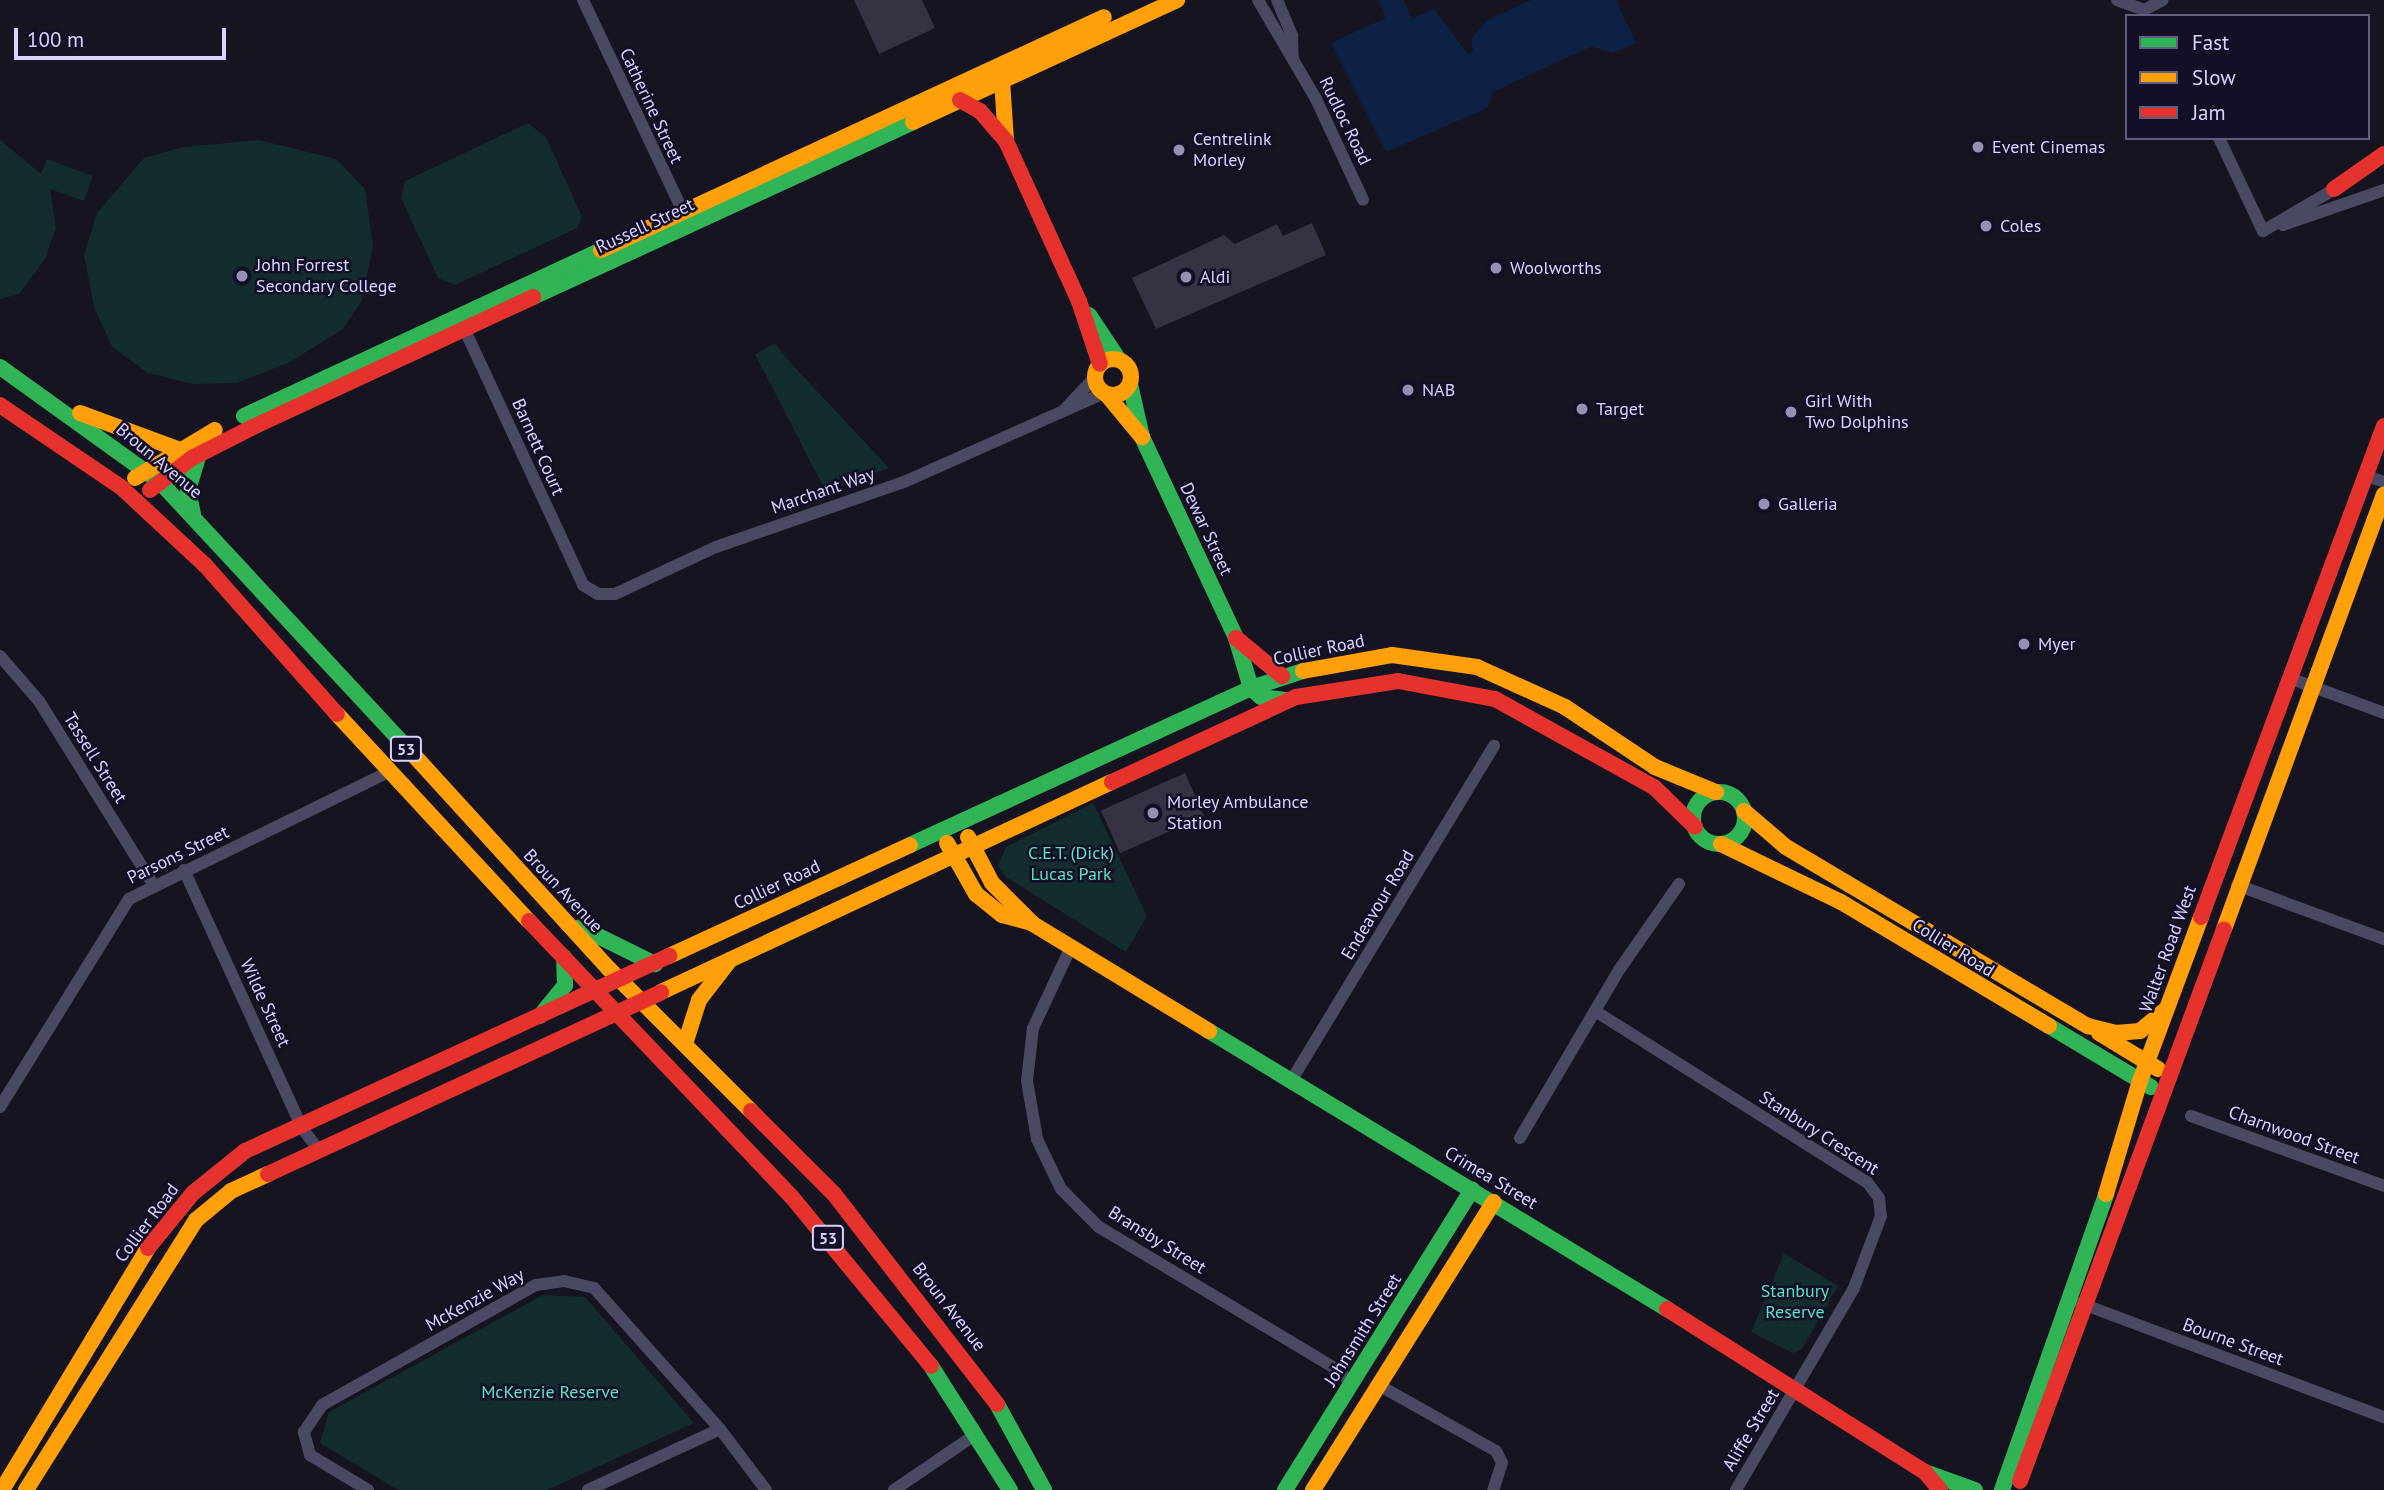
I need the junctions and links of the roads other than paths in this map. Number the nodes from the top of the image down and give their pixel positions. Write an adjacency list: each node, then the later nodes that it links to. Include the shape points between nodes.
1 (583, 0): 20 (street, Catherine Street)
2 (1140, 0): 11 (main road, Russell Street)
3 (1177, 0): 10 (main road, Russell Street)
4 (1258, 0): 9 (street, Rudloc Road)
5 (1277, 0): 9 (street, Rudloc Road, via 1292,36)
6 (2117, 0): 8 (street)
7 (2163, 0): 8 (street)
8 (2145, 13)
9 (1293, 59): 19 (street, Rudloc Road)
10 (1002, 80): 11 (main road, Russell Street); 14 (main road)
11 (975, 84): 12 (main road, Russell Street); 20 (main road, Russell Street)
12 (960, 100): 14 (main road, via 980,111); 21 (main road, Russell Street)
13 (2220, 140): 22 (street)
14 (1006, 141): 23 (main road)
15 (2384, 154): 17 (main road)
16 (2384, 165): 17 (street)
17 (2334, 189): 22 (street)
18 (2384, 190): 22 (street)
19 (1363, 200)
20 (681, 210): 21 (street, Catherine Street); 24 (main road, Russell Street)
21 (690, 226): 25 (main road, Russell Street)
22 (2263, 231)
23 (1079, 301): 26 (main road); 28 (main road)
24 (459, 316): 25 (street, Barnett Court); 36 (main road, Russell Street)
25 (467, 332): 37 (main road, Russell Street); 46 (street, Barnett Court, via 558,534)
26 (1119, 360): 28 (main road); 29 (main road, via 1130,370)
27 (0, 367): 32 (main road, Broun Avenue / 53)
28 (1097, 370): 30 (main road); 33 (street, Marchant Way)
29 (1130, 384): 30 (main road, via 1124,393); 35 (main road, Dewar Street)
30 (1105, 394): 33 (street, Marchant Way); 35 (main road, Dewar Street)
31 (0, 405): 42 (main road, 53)
32 (59, 405): 36 (main road); 38 (main road, Broun Avenue / 53)
33 (1065, 409): 46 (street, Marchant Way, via 904,482 716,547 615,594)
34 (2384, 426): 39 (main road, Walter Road West)
35 (1142, 437): 47 (main road, Dewar Street)
36 (178, 449): 38 (main road, Russell Street)
37 (199, 455): 40 (main road, Russell Street); 45 (main road, via 188,490)
38 (145, 471): 40 (main road, Broun Avenue / 53); 42 (main road, Russell Street)
39 (2366, 476): 41 (street); 50 (main road, Walter Road West)
40 (160, 482): 44 (main road, Russell Street); 45 (main road, Broun Avenue / 53)
41 (2384, 482)
42 (122, 488): 44 (main road, 53)
43 (2384, 495): 51 (main road, Walter Road West)
44 (138, 500): 56 (main road, 53, via 205,565)
45 (193, 514): 69 (main road, Broun Avenue / 53)
46 (590, 590)
47 (1236, 638): 49 (main road, Dewar Street); 52 (main road, Dewar Street)
48 (0, 656): 66 (street, Tassell Street, via 38,701)
49 (1282, 676): 52 (main road, Collier Road); 57 (main road, Collier Road, via 1392,655 1477,667 1565,707 1654,767)
50 (2289, 678): 51 (street); 79 (main road, Walter Road West)
51 (2310, 686): 54 (street); 68 (main road, Walter Road West)
52 (1251, 688): 53 (main road, via 1261,697); 59 (main road, Collier Road)
53 (1287, 701): 60 (main road, Collier Road, via 1331,687 1398,681 1485,696 1509,704 1633,774 1672,801); 63 (main road, Collier Road)
54 (2384, 713)
55 (1494, 746): 87 (street, Endeavour Road)
56 (388, 772): 65 (street, Parsons Street); 74 (main road, 53)
57 (1716, 792): 58 (main road, via 1736,798); 60 (main road, via 1697,805)
58 (1744, 811): 62 (main road, via 1741,833); 83 (main road, Collier Road, via 1786,847)
59 (959, 820): 61 (main road, Collier Road); 63 (main road, Crimea Street)
60 (1695, 827): 62 (main road, via 1706,841)
61 (940, 830): 64 (main road, Crimea Street); 75 (main road, Collier Road)
62 (1721, 844): 88 (main road, Collier Road, via 1755,856 1841,902)
63 (973, 847): 64 (main road, Collier Road); 70 (main road, Crimea Street, via 992,883)
64 (954, 855): 70 (main road, Crimea Street, via 976,894 1002,915); 73 (main road, Collier Road)
65 (184, 870): 66 (street, Parsons Street); 92 (street, Wilde Street)
66 (153, 884): 90 (street, Parsons Street, via 119,908)
67 (1679, 884): 81 (street)
68 (2237, 885): 71 (street); 86 (main road, Walter Road West)
69 (552, 908): 75 (main road, via 597,939); 76 (main road, Broun Avenue / 53)
70 (1033, 924): 72 (main road, Crimea Street)
71 (2384, 939)
72 (1071, 947): 87 (main road, Crimea Street); 99 (street, Bransby Street, via 1033,1028 1027,1081 1037,1139 1062,1189 1099,1227 1340,1371)
73 (736, 953): 78 (main road, Collier Road); 84 (main road, via 699,1000)
74 (564, 957): 77 (main road, 53); 82 (main road, via 565,985)
75 (655, 964): 76 (main road, Collier Road)
76 (622, 981): 77 (main road, Collier Road); 78 (main road, Broun Avenue / 53)
77 (599, 992): 80 (main road, 53); 82 (main road, Collier Road)
78 (641, 998): 80 (main road, Collier Road); 84 (main road, Broun Avenue / 53)
79 (2168, 1005): 83 (main road, Collier Road, via 2140,1031 2116,1033); 85 (main road, Walter Road West)
80 (615, 1010): 94 (main road, Collier Road); 104 (main road, 53, via 791,1196 914,1339)
81 (1595, 1011): 93 (street); 101 (street, Stanbury Crescent, via 1867,1182 1879,1198 1881,1216 1854,1288)
82 (537, 1021): 92 (main road, Collier Road)
83 (2088, 1026): 85 (main road, Collier Road)
84 (685, 1044): 113 (main road, Broun Avenue / 53, via 834,1195 926,1307 1005,1414)
85 (2147, 1063): 86 (main road, Collier Road); 88 (main road, Walter Road West)
86 (2167, 1075): 89 (main road, Walter Road West)
87 (1291, 1081): 96 (main road, Crimea Street)
88 (2140, 1081): 89 (main road, Collier Road); 98 (main road, Walter Road West)
89 (2161, 1092): 98 (main road, Walter Road West)
90 (0, 1107)
91 (2192, 1115): 95 (street, Charnwood Street)
92 (302, 1128): 94 (street, Wilde Street); 106 (main road, Collier Road, via 245,1152 171,1217)
93 (1520, 1139)
94 (317, 1148): 107 (main road, Collier Road, via 231,1191 196,1220 140,1300)
95 (2384, 1186)
96 (1472, 1189): 97 (main road, Crimea Street); 99 (main road, Johnsmith Street)
97 (1494, 1202): 100 (main road); 101 (main road, Crimea Street)
98 (2078, 1302): 102 (street, Bourne Street); 120 (main road, Walter Road West); 121 (main road, Walter Road West)
99 (1351, 1384): 114 (main road, Johnsmith Street)
100 (1382, 1387): 115 (main road); 116 (street, via 1496,1451 1502,1463)
101 (1796, 1388): 105 (main road, Crimea Street); 117 (street, Aliffe Street)
102 (2384, 1416)
103 (720, 1429): 108 (street, McKenzie Way, via 594,1288 564,1281 536,1285 322,1405 304,1432 310,1455); 109 (street); 110 (street, McKenzie Way)
104 (976, 1434): 111 (street); 112 (main road, 53)
105 (1925, 1472): 118 (main road, Crimea Street); 119 (main road, Crimea Street, via 1951,1477)
106 (2, 1490)
107 (26, 1490)
108 (368, 1490)
109 (588, 1490)
110 (766, 1490)
111 (894, 1490)
112 (1010, 1490)
113 (1044, 1490)
114 (1285, 1490)
115 (1313, 1490)
116 (1493, 1490)
117 (1736, 1490)
118 (1940, 1490)
119 (1975, 1490)
120 (2002, 1490)
121 (2017, 1490)

